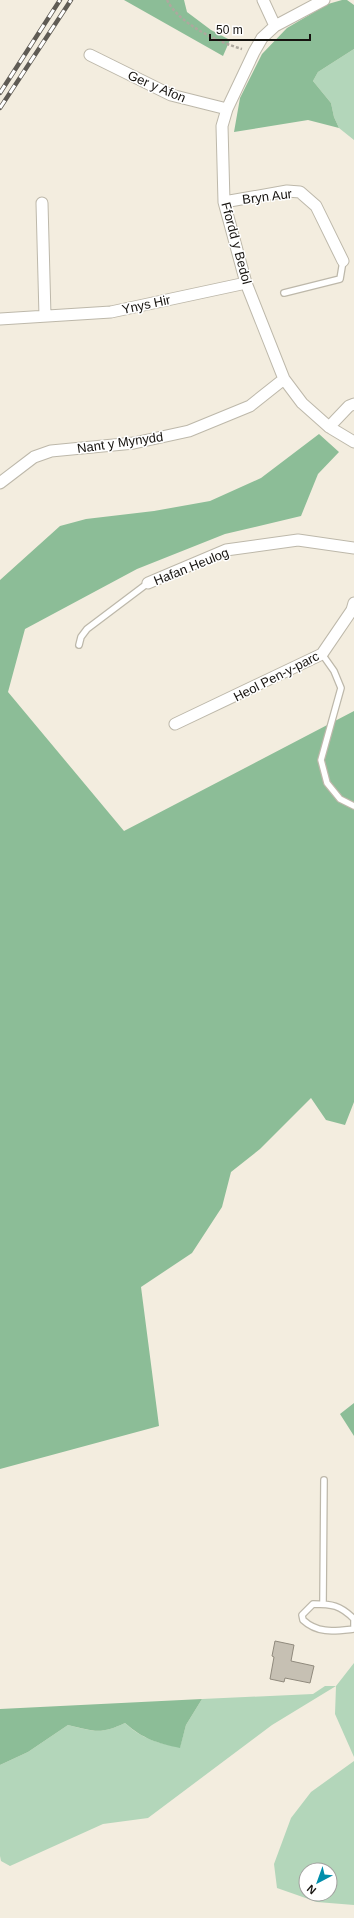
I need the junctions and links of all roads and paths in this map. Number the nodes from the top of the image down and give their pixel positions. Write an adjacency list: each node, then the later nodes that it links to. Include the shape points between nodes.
1 (168, 0): 5 (path, via 189,23 209,36 227,45)
2 (263, 0): 4 (street)
3 (324, 0): 4 (street, Ffordd y Bedol)
4 (275, 26): 5 (street, Ffordd y Bedol, via 262,38)
5 (254, 52): 7 (street, Ffordd y Bedol)
6 (90, 55): 7 (street, Ger y Afon, via 171,95)
7 (227, 109): 8 (street, Ffordd y Bedol, via 222,126)
8 (224, 202): 10 (street, Bryn Aur, via 287,191 300,192 316,206); 11 (street, Ffordd y Bedol)
9 (42, 203): 13 (street)
10 (343, 261): 12 (lane, via 340,279)
11 (246, 282): 13 (street, Ynys Hir, via 111,312); 15 (street, Ffordd y Bedol)
12 (284, 293)
13 (45, 316): 14 (street, Ynys Hir)
14 (0, 319)
15 (284, 379): 17 (street, Ffordd y Bedol, via 302,403); 19 (street, Nant y Mynydd, via 250,406 189,431 134,443 51,451 34,457)
16 (354, 404): 17 (street)
17 (329, 427): 18 (street, Ffordd y Bedol)
18 (354, 442)
19 (0, 483)
20 (354, 548): 21 (street, Hafan Heulog, via 298,540 226,550)
21 (148, 583): 23 (lane, via 87,629)
22 (354, 603): 24 (street, Heol Pen-y-parc)
23 (79, 645)
24 (322, 654): 25 (street, Heol Pen-y-parc); 26 (lane, via 334,671 341,688 321,760 327,783 340,799)
25 (175, 724)
26 (354, 806)
27 (324, 1480): 28 (lane)
28 (323, 1604): 29 (lane, via 334,1604 346,1612 354,1619); 29 (lane, via 312,1604 302,1615 303,1620 315,1628 329,1632)
29 (354, 1629)

